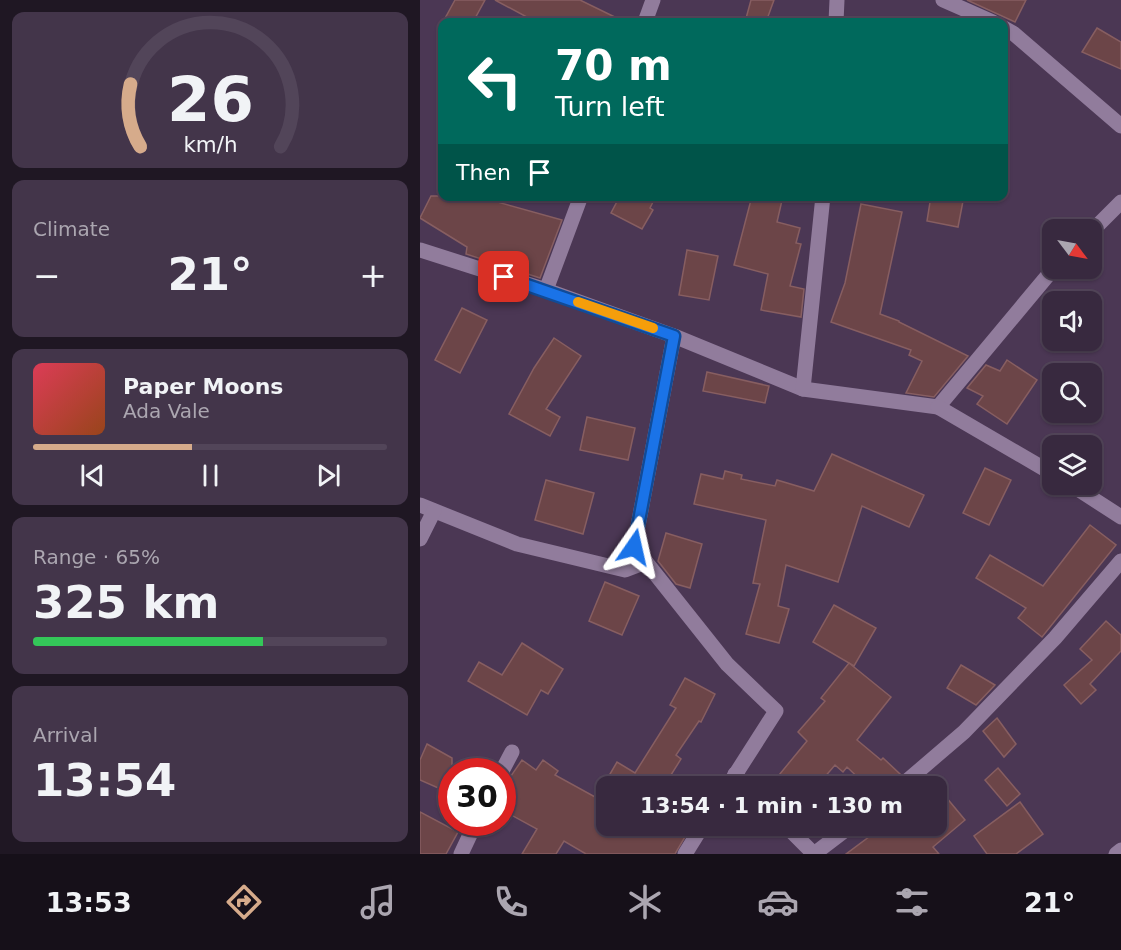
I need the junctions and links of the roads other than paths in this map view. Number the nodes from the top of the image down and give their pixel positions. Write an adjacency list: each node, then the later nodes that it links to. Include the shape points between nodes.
1 (653, 0): 4 (street)
2 (837, 0): 5 (street)
3 (943, 0): 6 (street)
4 (646, 18)
5 (836, 18)
6 (984, 18)
7 (1008, 30): 8 (street)
8 (1121, 126)
9 (578, 201): 15 (street)
10 (822, 201): 17 (street)
11 (1121, 202): 12 (street)
12 (1102, 221)
13 (420, 250): 15 (street)
14 (1045, 279): 18 (street)
15 (546, 290): 16 (street)
16 (674, 336): 17 (street); 26 (street, via 634,547)
17 (803, 389): 18 (street)
18 (938, 407): 19 (street)
19 (1042, 468)
20 (1087, 495): 23 (street)
21 (420, 505): 22 (street)
22 (434, 511): 24 (street); 26 (street, via 517,544 625,570)
23 (1121, 517)
24 (420, 539)
25 (1121, 561): 30 (street, via 1055,638 964,732)
26 (646, 562): 29 (street, via 727,664 776,711)
27 (512, 752): 28 (street)
28 (509, 758)
29 (734, 776)
30 (913, 776)
31 (469, 836): 36 (street)
32 (696, 836): 37 (street)
33 (796, 836): 38 (street)
34 (838, 836): 38 (street)
35 (1121, 850): 39 (street)
36 (461, 854)
37 (685, 854)
38 (814, 854)
39 (1116, 854)

